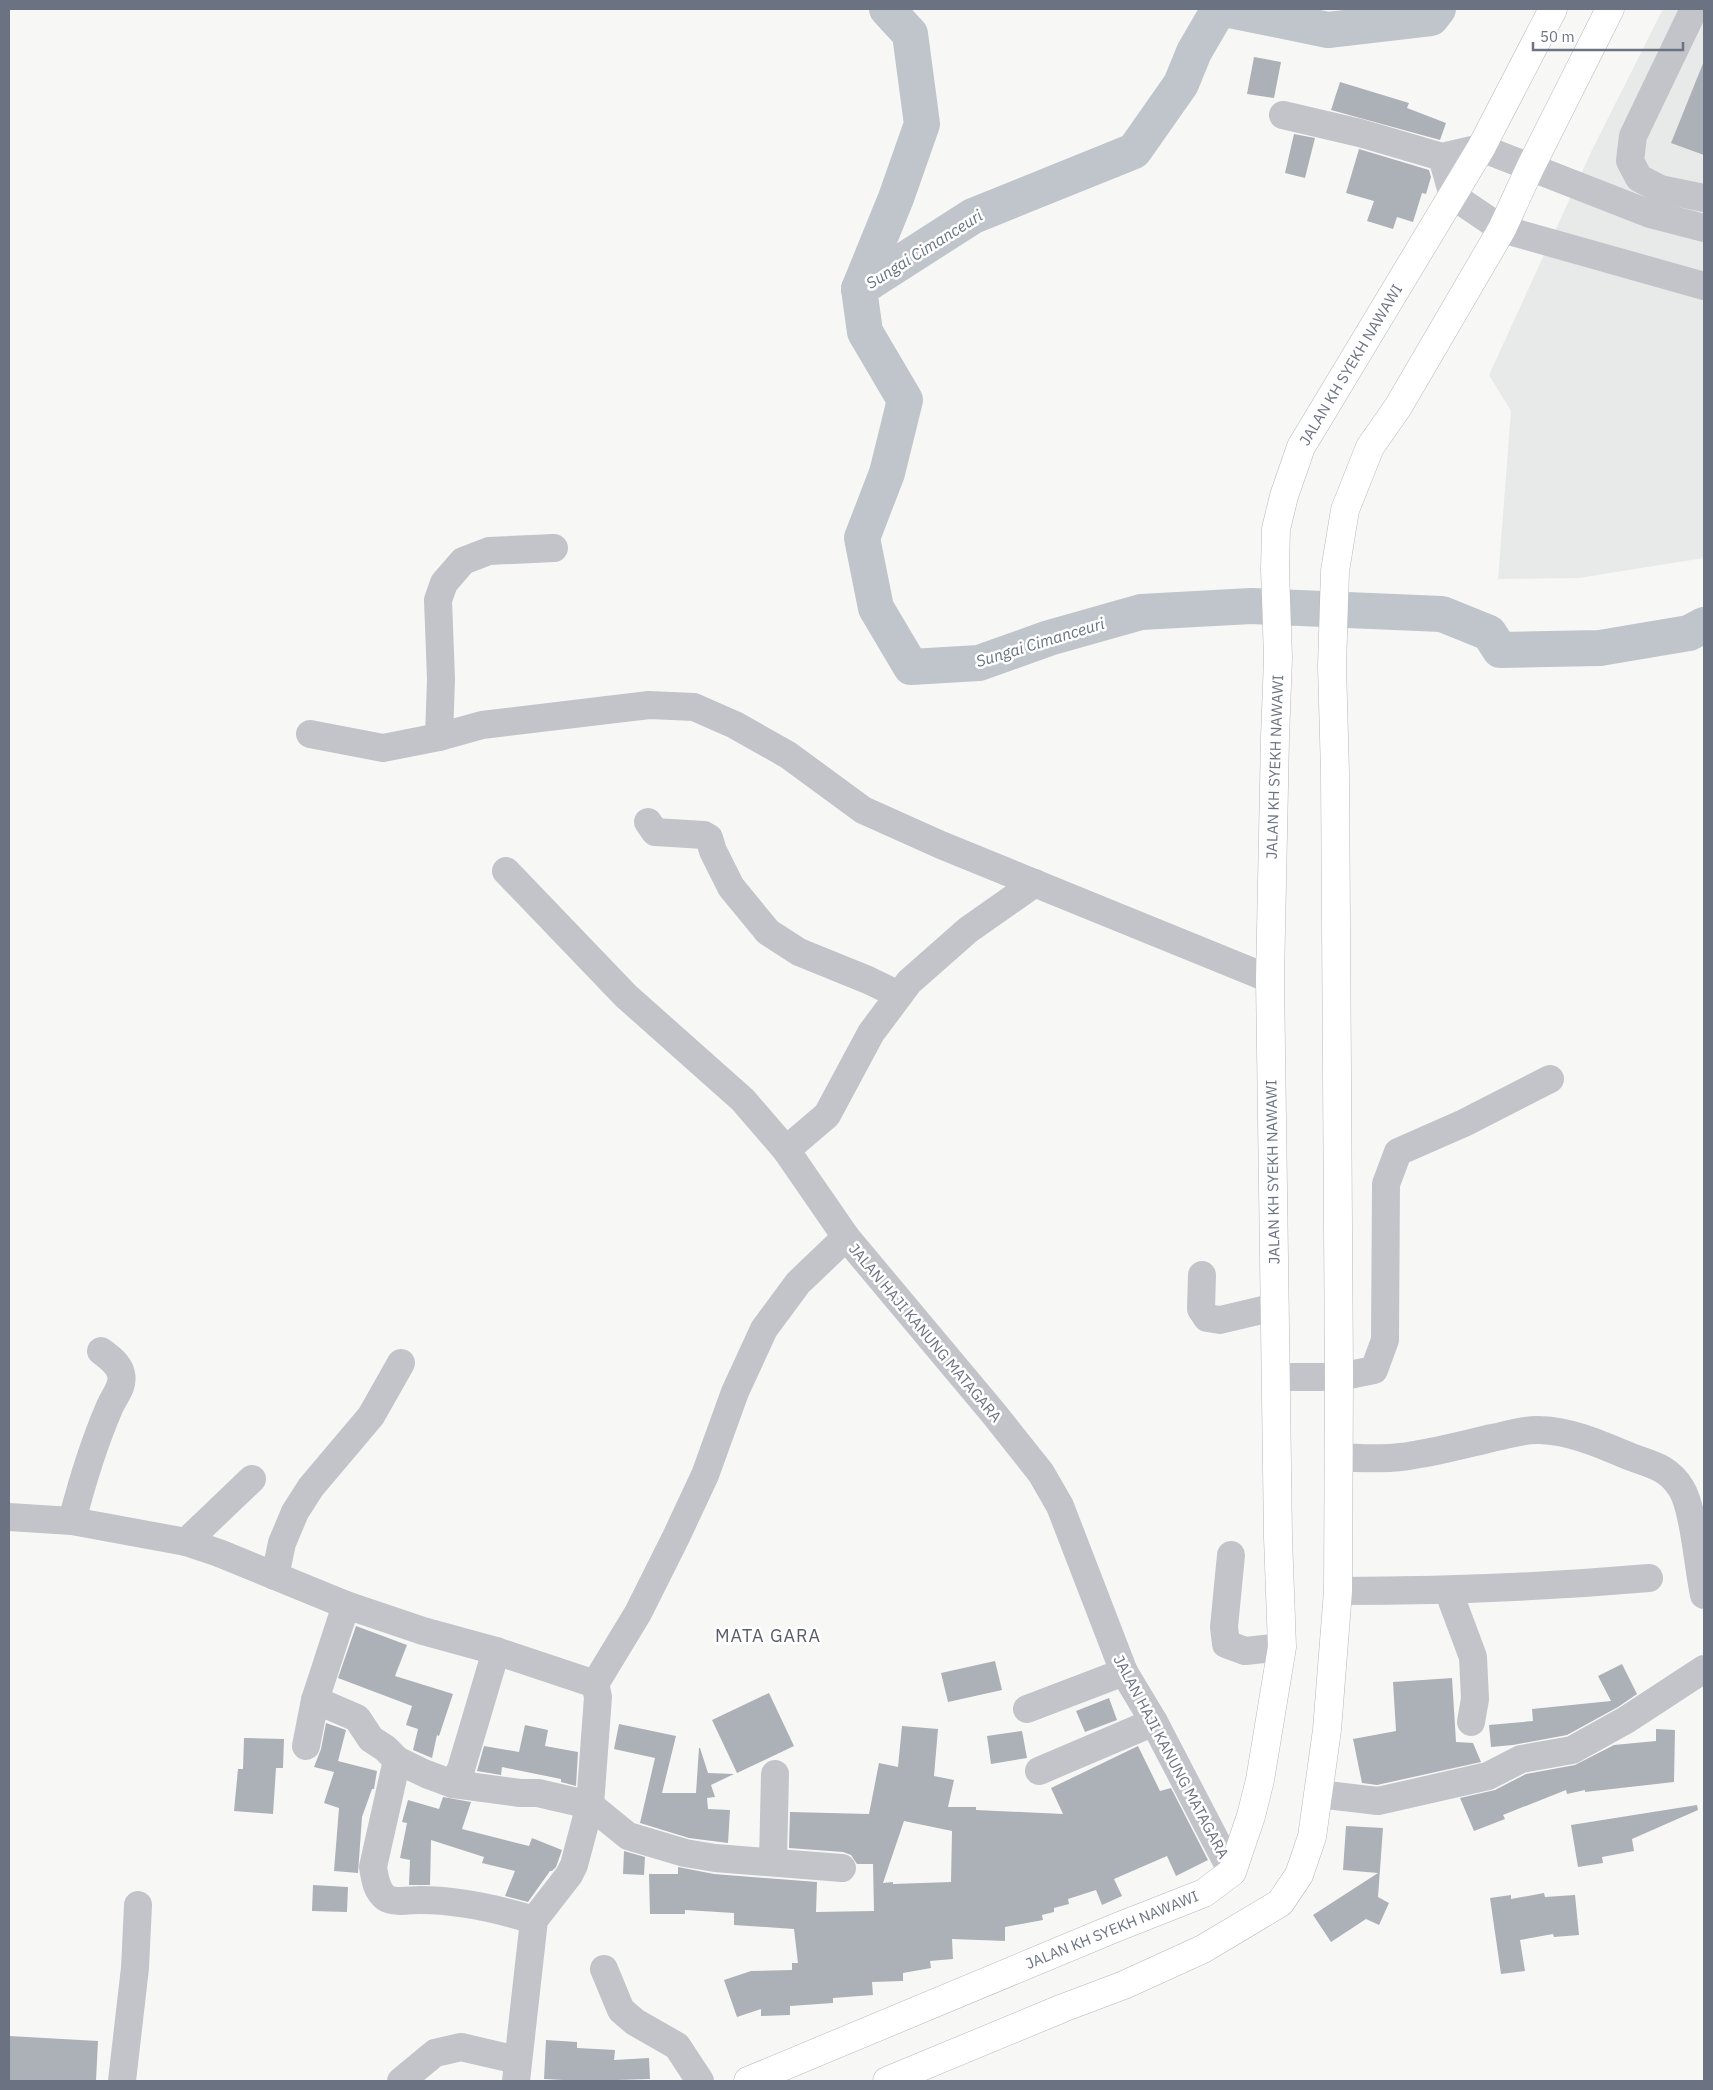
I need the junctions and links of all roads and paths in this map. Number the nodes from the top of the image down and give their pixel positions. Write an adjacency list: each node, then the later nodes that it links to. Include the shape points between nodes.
1 (1554, 9): 5 (main road, JALAN KH SYEKH NAWAWI)
2 (1610, 9): 7 (main road)
3 (1694, 9): 10 (street, via 1634,136 1630,161)
4 (1282, 115): 6 (street)
5 (1481, 148): 6 (street); 7 (street); 8 (main road, JALAN KH SYEKH NAWAWI)
6 (1442, 157): 8 (street)
7 (1530, 168): 10 (street); 12 (main road)
8 (1453, 196): 12 (street); 20 (main road, JALAN KH SYEKH NAWAWI, via 1301,447 1276,529 1278,658)
9 (1704, 198): 10 (street)
10 (1655, 202): 11 (street)
11 (1704, 228)
12 (1502, 229): 13 (street); 30 (main road, via 1398,407 1370,448 1344,510 1336,572 1332,666)
13 (1704, 286)
14 (554, 548): 16 (street, via 489,551 463,561 444,583 438,600)
15 (310, 734): 16 (street, via 383,748)
16 (439, 737): 19 (street, via 482,725 605,710 649,705 694,707 735,725 788,755 864,810)
17 (648, 822): 21 (street, via 655,832 709,838 731,887 768,932 799,952)
18 (506, 871): 23 (street, JALAN HAJI KANUNG MATAGARA, via 626,996 743,1100)
19 (1035, 883): 20 (street); 21 (street, via 968,930 909,982)
20 (1270, 979): 26 (main road, JALAN KH SYEKH NAWAWI)
21 (899, 995): 23 (street, via 872,1033 827,1115)
22 (1550, 1079): 30 (street, via 1398,1152 1386,1184 1385,1340 1374,1370)
23 (786, 1150): 24 (street, JALAN HAJI KANUNG MATAGARA)
24 (846, 1237): 46 (street, JALAN HAJI KANUNG MATAGARA, via 1041,1473 1060,1506); 47 (street, via 798,1283 764,1329 680,1530 638,1613)
25 (1202, 1275): 26 (street, via 1201,1309 1207,1318 1220,1320)
26 (1275, 1306): 29 (main road, JALAN KH SYEKH NAWAWI)
27 (101, 1351): 34 (street, via 112,1358 121,1372 122,1385 89,1462)
28 (401, 1363): 37 (street, via 371,1416 311,1487 295,1512 282,1543)
29 (1277, 1377): 30 (street); 43 (main road, JALAN KH SYEKH NAWAWI)
30 (1339, 1377): 31 (main road)
31 (1338, 1457): 40 (main road); 41 (street, via 1412,1456 1520,1431 1540,1430 1603,1444 1654,1464 1666,1471 1682,1489 1689,1508)
32 (252, 1479): 35 (street)
33 (9, 1517): 34 (street)
34 (72, 1521): 35 (street)
35 (186, 1542): 37 (street)
36 (1231, 1555): 43 (street, via 1224,1627 1226,1644 1245,1651)
37 (276, 1576): 42 (street)
38 (1649, 1578): 39 (street)
39 (1448, 1590): 40 (street); 51 (street, via 1473,1657)
40 (1338, 1591): 57 (main road, via 1327,1730)
41 (1704, 1595)
42 (346, 1605): 44 (street); 48 (street)
43 (1282, 1647): 61 (main road, JALAN KH SYEKH NAWAWI, via 1260,1780)
44 (496, 1651): 47 (street); 56 (street, via 461,1769)
45 (1704, 1669): 57 (street, via 1626,1720 1572,1750 1521,1760 1488,1776 1378,1801)
46 (1124, 1672): 49 (street); 50 (street, JALAN HAJI KANUNG MATAGARA)
47 (595, 1684): 58 (street, via 598,1697)
48 (315, 1700): 52 (street); 53 (street, via 357,1718 371,1738)
49 (1027, 1709)
50 (1154, 1722): 54 (street); 61 (street, JALAN HAJI KANUNG MATAGARA)
51 (1471, 1722)
52 (306, 1746)
53 (397, 1760): 56 (street); 63 (street, via 373,1867 380,1893 390,1900 451,1902 496,1908)
54 (1039, 1771)
55 (775, 1774): 59 (street)
56 (453, 1784): 58 (street, via 538,1793)
57 (1318, 1794): 70 (main road, via 1312,1837 1299,1875 1280,1903 1203,1949 1124,1985)
58 (590, 1805): 59 (street, via 628,1836 643,1842 715,1858); 63 (street, via 574,1865)
59 (773, 1861): 60 (street)
60 (842, 1868)
61 (1232, 1872): 69 (main road, JALAN KH SYEKH NAWAWI, via 1204,1893)
62 (138, 1905): 66 (street, via 135,1968)
63 (534, 1920): 65 (street)
64 (604, 1969): 68 (street, via 622,2010 635,2022 677,2046)
65 (516, 2071): 67 (street, via 461,2047 435,2053)
66 (122, 2081)
67 (401, 2081)
68 (700, 2081)
69 (748, 2081)
70 (887, 2081)

